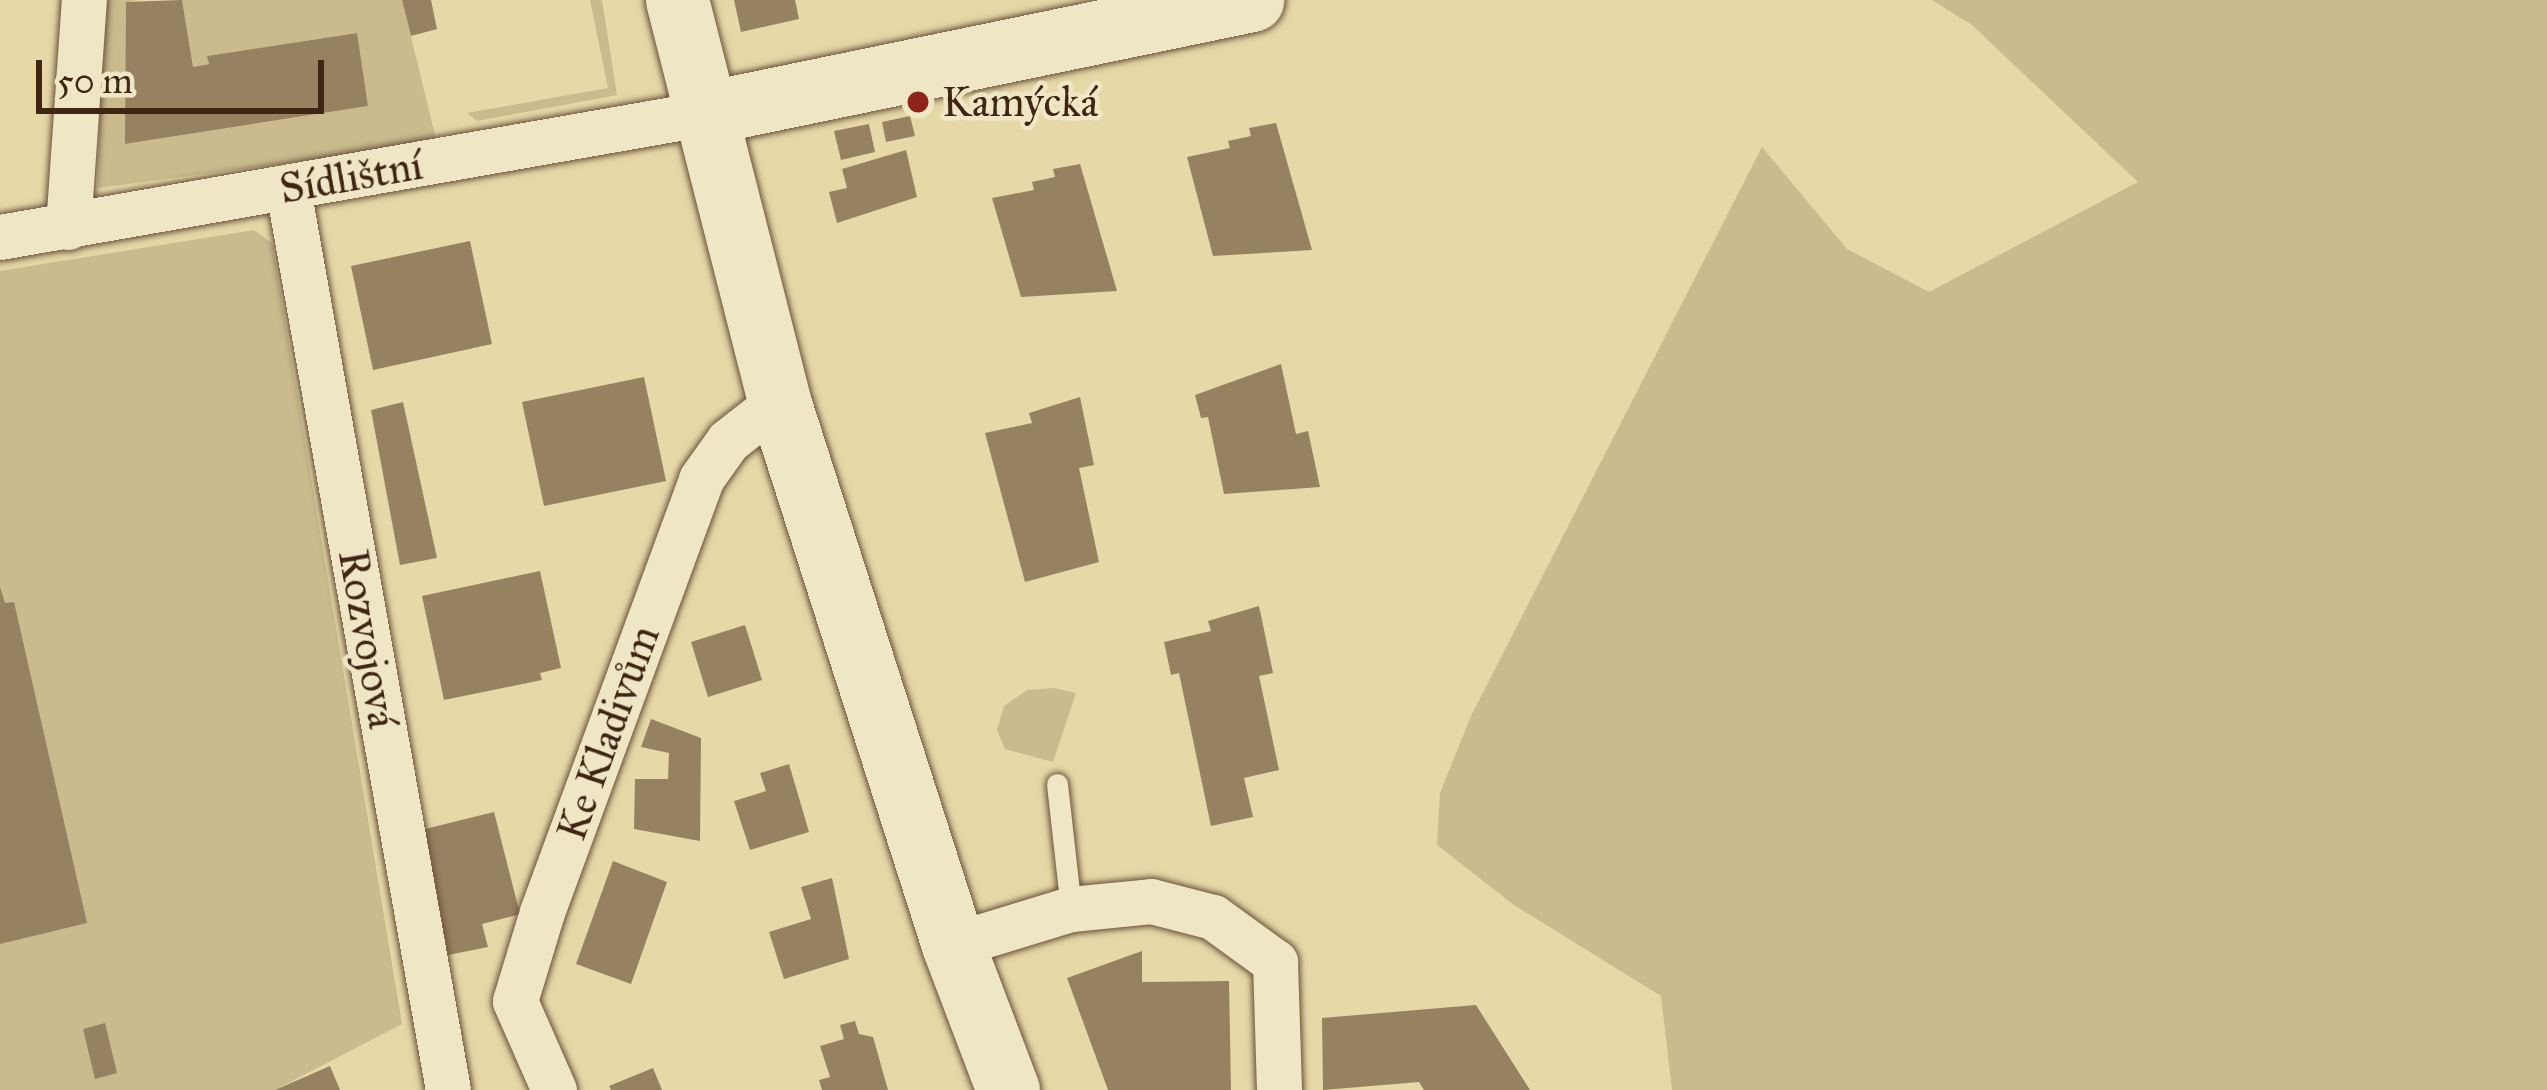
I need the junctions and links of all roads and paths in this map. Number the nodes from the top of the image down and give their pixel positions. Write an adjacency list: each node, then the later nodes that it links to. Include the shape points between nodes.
1 (83, 0): 6 (street)
2 (677, 0): 4 (main road)
3 (1252, 0): 4 (main road)
4 (701, 114): 5 (street, Sídlištní); 8 (main road)
5 (288, 189): 6 (street, Sídlištní); 12 (street, Rozvojová)
6 (68, 226): 7 (street, Sídlištní)
7 (0, 237)
8 (778, 401): 11 (main road); 13 (street, Ke Kladivům, via 728,441 701,479 542,912 515,1001)
9 (1057, 784): 10 (lane)
10 (1071, 909): 11 (street); 15 (street, via 1150,902 1213,917 1274,962)
11 (953, 945): 14 (main road)
12 (448, 1090)
13 (554, 1090)
14 (1008, 1090)
15 (1279, 1090)

